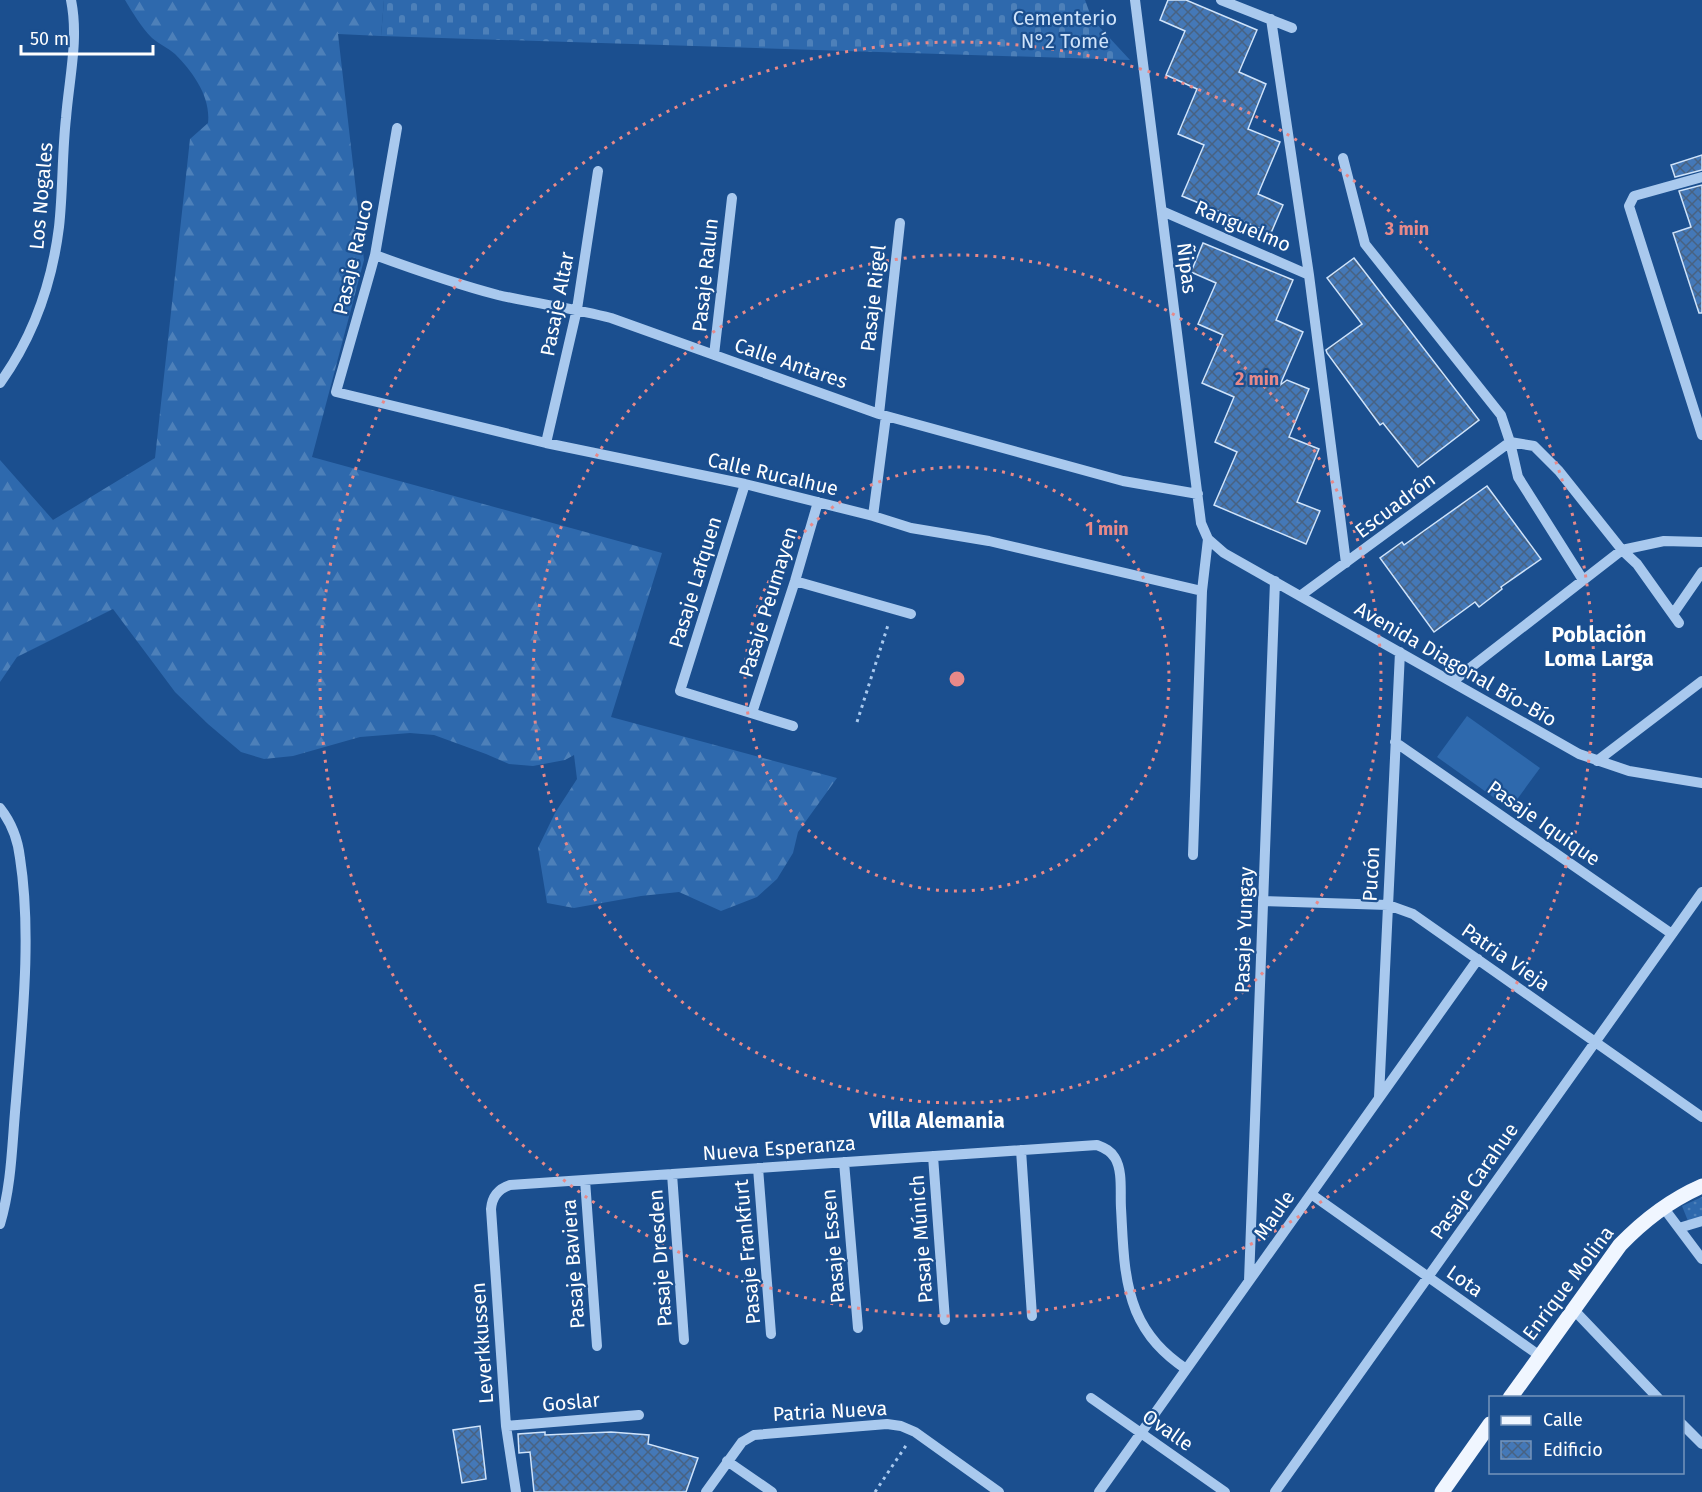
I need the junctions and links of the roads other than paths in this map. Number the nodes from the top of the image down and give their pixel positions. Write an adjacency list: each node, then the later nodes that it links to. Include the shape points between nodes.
1 (71, 0): 17 (street, Los Nogales, via 74,47 54,261 34,323)
2 (1135, 0): 11 (street, Ñipas)
3 (1221, 0): 4 (street)
4 (1271, 19): 5 (street); 14 (street)
5 (1292, 28)
6 (397, 128): 13 (street, Pasaje Rauco)
7 (1343, 158): 21 (street, via 1365,244 1501,415)
8 (598, 171): 15 (street, Pasaje Altar)
9 (1702, 177): 20 (street, via 1634,196 1629,206)
10 (732, 198): 16 (street, Pasaje Ralun)
11 (1162, 211): 14 (street, Ranguelmo); 24 (street, Ñipas)
12 (900, 223): 19 (street, Pasaje Rigel)
13 (375, 255): 15 (street, Calle Antares, via 501,295); 18 (street, Pasaje Rauco)
14 (1309, 275): 30 (street)
15 (577, 309): 16 (street, Calle Antares); 22 (street, Pasaje Altar)
16 (714, 355): 19 (street, Calle Antares)
17 (0, 383)
18 (336, 392): 22 (street, Calle Rucalhue)
19 (882, 415): 24 (street, Calle Antares, via 1123,481); 26 (street)
20 (1702, 435)
21 (1510, 442): 29 (street, via 1534,446); 30 (street, Escuadrón); 32 (street, via 1518,477)
22 (546, 443): 23 (street, Calle Rucalhue)
23 (744, 484): 25 (street, Calle Rucalhue); 41 (street, Pasaje Lafquen, via 680,691)
24 (1198, 494): 27 (street, Ñipas)
25 (818, 502): 26 (street, Calle Rucalhue); 33 (street, Pasaje Peumayen)
26 (873, 516): 35 (street, Calle Rucalhue, via 911,528 989,541)
27 (1208, 539): 34 (street, Avenida Diagonal Bío-Bío, via 1218,549); 35 (street)
28 (1702, 542): 29 (street, via 1664,541)
29 (1622, 550): 31 (street, via 1638,564 1676,619); 32 (street)
30 (1346, 563): 36 (street, Escuadrón)
31 (1702, 572)
32 (1583, 580): 40 (street)
33 (795, 581): 37 (street); 41 (street, Pasaje Peumayen)
34 (1275, 581): 36 (street, Avenida Diagonal Bío-Bío); 49 (street, Pasaje Yungay)
35 (1202, 591): 47 (street)
36 (1300, 596): 38 (street, Avenida Diagonal Bío-Bío)
37 (911, 614)
38 (1400, 652): 40 (street, Avenida Diagonal Bío-Bío); 43 (street, Pucón)
39 (1702, 681): 44 (street)
40 (1452, 682): 44 (street, Avenida Diagonal Bío-Bío)
41 (752, 713): 42 (street)
42 (793, 726)
43 (1395, 742): 50 (street, Pucón); 51 (street, Pasaje Iquique)
44 (1597, 761): 45 (street, Avenida Diagonal Bío-Bío, via 1629,771)
45 (1702, 783)
46 (0, 808): 67 (street, via 18,847 25,912 18,1078 9,1183)
47 (1193, 855)
48 (1702, 892): 51 (street, Pasaje Carahue)
49 (1263, 900): 50 (street, Patria Vieja); 71 (street, Pasaje Yungay)
50 (1388, 905): 52 (street, Patria Vieja, via 1413,914); 54 (street, Pucón)
51 (1672, 934): 53 (street, Pasaje Carahue)
52 (1478, 959): 53 (street, Patria Vieja); 54 (street, Maule)
53 (1596, 1041): 55 (street, Patria Vieja); 70 (street, Pasaje Carahue)
54 (1379, 1098): 64 (street, Maule)
55 (1701, 1114)
56 (1021, 1150): 57 (street, Nueva Esperanza); 73 (street); 80 (street, Nueva Esperanza, via 1089,1145 1112,1153 1119,1166 1125,1259 1136,1310 1156,1345)
57 (933, 1156): 58 (street, Nueva Esperanza); 74 (street, Pasaje Múnich)
58 (844, 1162): 59 (street, Nueva Esperanza); 75 (street, Pasaje Essen)
59 (758, 1168): 60 (street, Nueva Esperanza); 76 (street, Pasaje Frankfurt)
60 (672, 1174): 61 (street, Nueva Esperanza); 77 (street, Pasaje Dresden)
61 (585, 1180): 63 (street, Nueva Esperanza, via 510,1185); 78 (street, Pasaje Baviera)
62 (1702, 1186): 65 (main road, Enrique Molina)
63 (497, 1193): 86 (street, Leverkkussen, via 492,1209)
64 (1311, 1194): 70 (street, Lota); 71 (street, Maule)
65 (1663, 1207): 68 (street); 72 (main road, Enrique Molina, via 1620,1245)
66 (1702, 1221): 68 (street)
67 (0, 1224)
68 (1678, 1228): 69 (street)
69 (1702, 1259)
70 (1428, 1277): 79 (street, Lota); 97 (street, Pasaje Carahue)
71 (1249, 1281): 80 (street, Maule)
72 (1573, 1310): 79 (main road, Enrique Molina); 82 (street)
73 (1032, 1316)
74 (945, 1320)
75 (858, 1328)
76 (771, 1334)
77 (684, 1340)
78 (597, 1346)
79 (1540, 1356): 81 (main road, Enrique Molina)
80 (1186, 1370): 88 (street, Maule)
81 (1511, 1396)
82 (1656, 1396)
83 (1091, 1398): 88 (street, Ovalle)
84 (639, 1414): 86 (street, Goslar)
85 (1684, 1425): 89 (street)
86 (506, 1426): 91 (street, Leverkkussen)
87 (1489, 1427): 98 (main road)
88 (1141, 1433): 95 (street, Maule); 96 (street, Ovalle)
89 (1702, 1444)
90 (727, 1461): 92 (street, Patria Nueva); 93 (street); 94 (street, Patria Nueva, via 746,1439 758,1434 887,1424 915,1432)
91 (516, 1492)
92 (706, 1492)
93 (772, 1492)
94 (999, 1492)
95 (1099, 1492)
96 (1225, 1492)
97 (1275, 1492)
98 (1442, 1492)

